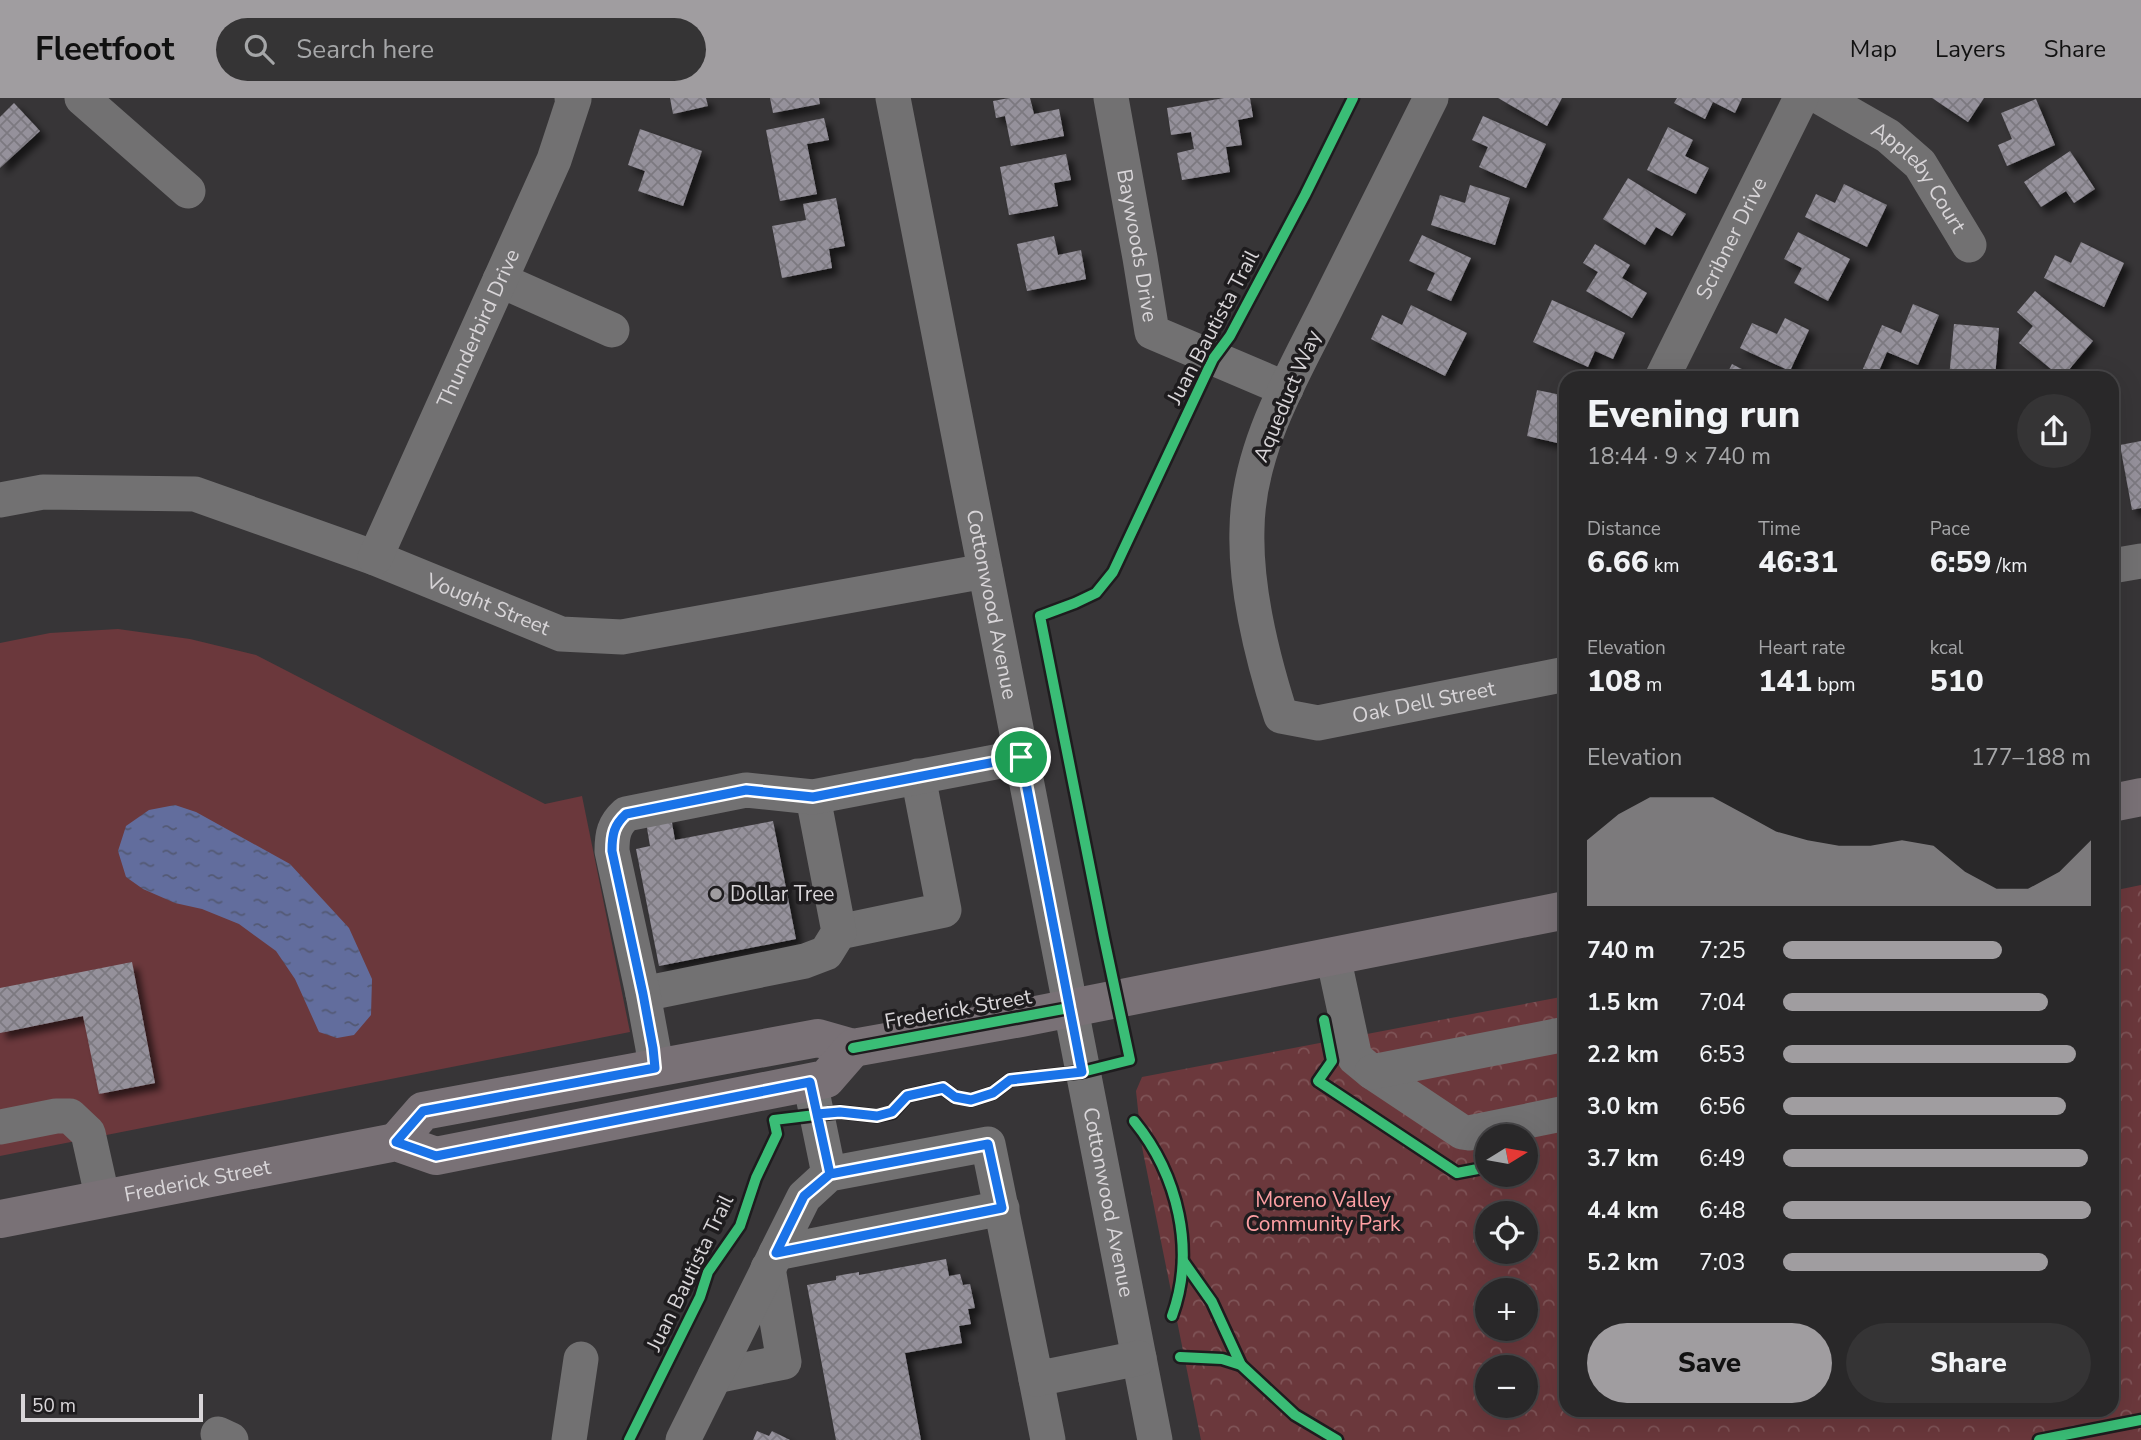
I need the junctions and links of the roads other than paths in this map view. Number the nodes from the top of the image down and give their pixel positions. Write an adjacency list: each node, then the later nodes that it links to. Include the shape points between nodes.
1 (82, 98): 8 (street)
2 (572, 98): 10 (street, Thunderbird Drive, via 554,160)
3 (893, 98): 18 (street, Cottonwood Avenue)
4 (1111, 98): 13 (street, Baywoods Drive, via 1152,332)
5 (1431, 98): 13 (street, Aqueduct Way)
6 (1801, 98): 12 (street, Scribner Drive)
7 (1822, 98): 9 (street, Appleby Court, via 1888,136 1920,164)
8 (188, 191)
9 (1969, 245)
10 (500, 280): 11 (street); 15 (street, Thunderbird Drive)
11 (612, 330)
12 (1665, 371)
13 (1286, 389): 20 (street, Aqueduct Way, via 1261,447 1247,528 1264,663)
14 (0, 500): 15 (street, Vought Street, via 43,492 195,494)
15 (375, 558): 18 (street, Vought Street, via 561,634 622,637)
16 (2141, 561): 17 (street)
17 (2119, 565)
18 (985, 571): 21 (street, Cottonwood Avenue)
19 (1559, 675): 20 (street, Oak Dell Street, via 1318,723)
20 (1280, 716)
21 (1021, 757): 22 (street); 30 (street, Cottonwood Avenue)
22 (918, 776): 23 (street); 27 (street, via 944,910)
23 (813, 797): 27 (street); 29 (street, via 746,790 626,814 617,822 612,851)
24 (2141, 797): 25 (main road)
25 (2119, 802)
26 (1559, 911): 28 (main road, Frederick Street)
27 (839, 932): 29 (street, via 826,953 815,958)
28 (1333, 956): 30 (main road, Frederick Street); 34 (street, via 1355,1058)
29 (643, 994): 33 (street)
30 (1069, 1008): 32 (main road, Frederick Street); 45 (street, Cottonwood Avenue)
31 (1559, 1035): 34 (street)
32 (853, 1048): 33 (main road, Frederick Street, via 818,1038); 35 (main road, via 826,1079)
33 (655, 1068): 38 (main road, via 647,1087 626,1097 537,1117); 39 (main road, Frederick Street, via 423,1111)
34 (1372, 1072): 36 (street, via 1462,1132)
35 (810, 1082): 38 (main road); 40 (street)
36 (1559, 1114)
37 (0, 1127): 41 (street, via 70,1116 88,1133)
38 (512, 1141): 39 (main road, via 436,1156)
39 (396, 1142): 41 (main road, Frederick Street)
40 (830, 1174): 42 (street, via 988,1144); 44 (street, via 804,1196)
41 (103, 1200): 43 (main road, Frederick Street)
42 (1002, 1208): 44 (street); 48 (street)
43 (0, 1219)
44 (772, 1261): 47 (street); 47 (street, via 784,1362)
45 (1139, 1358): 48 (street); 52 (street, Cottonwood Avenue)
46 (581, 1359): 49 (street)
47 (715, 1376): 50 (street)
48 (1036, 1379): 51 (street)
49 (569, 1440)
50 (683, 1440)
51 (1048, 1440)
52 (1155, 1440)

